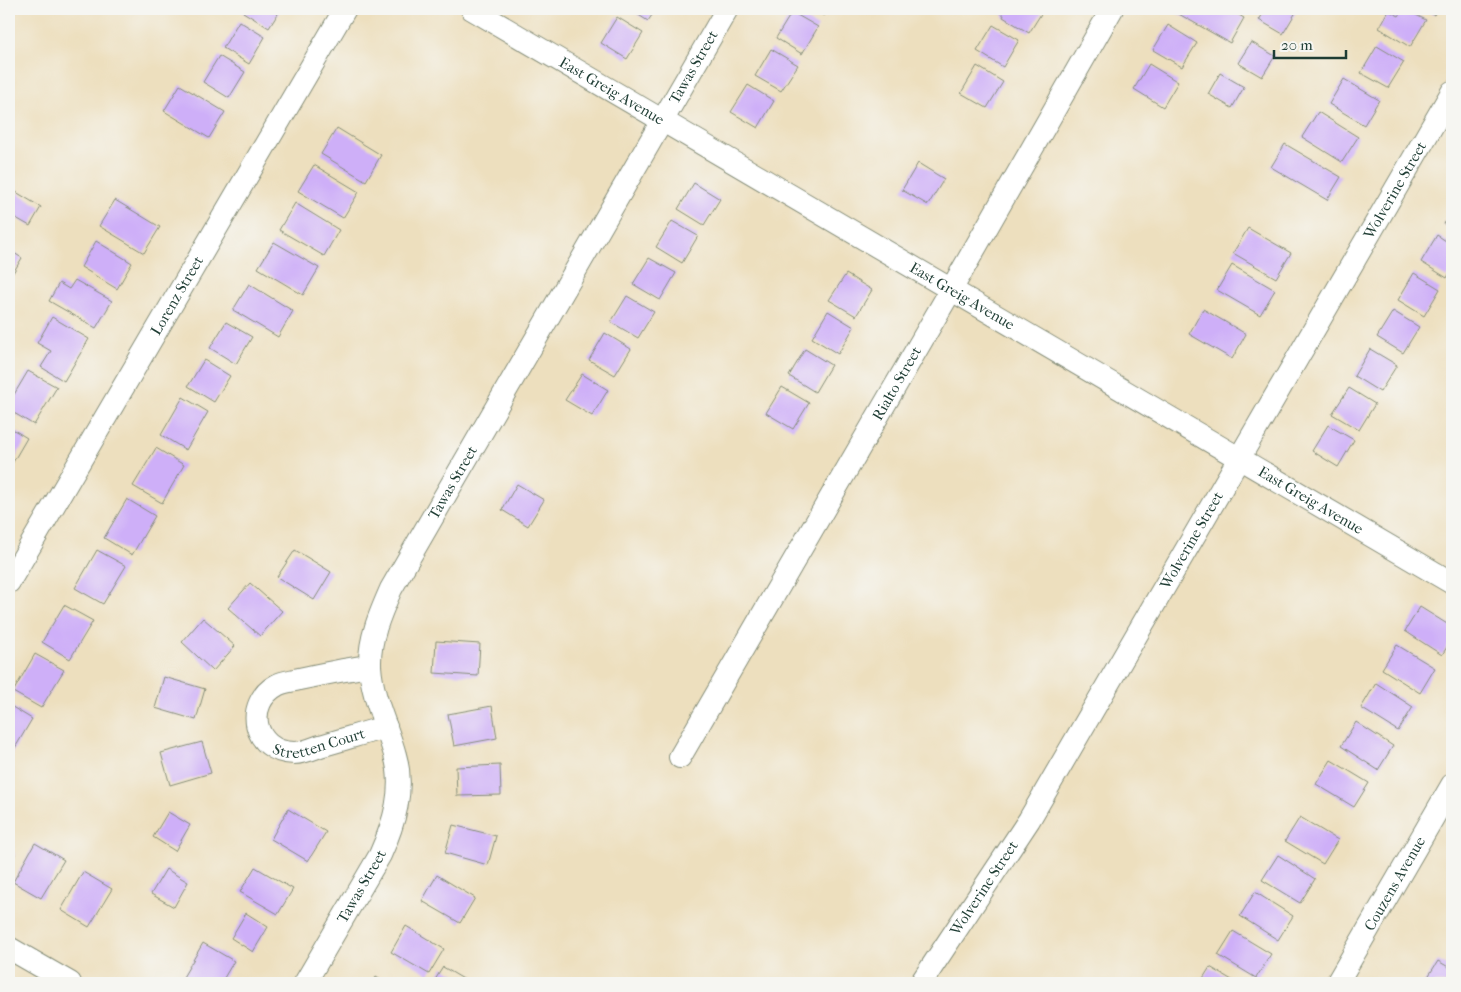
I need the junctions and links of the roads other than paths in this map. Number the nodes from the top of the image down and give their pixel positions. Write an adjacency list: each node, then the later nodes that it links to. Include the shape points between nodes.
1 (345, 9): 9 (street, Lorenz Street)
2 (472, 9): 6 (street, East Greig Avenue)
3 (727, 9): 6 (street, Tawas Street)
4 (1112, 9): 7 (street, Rialto Street)
5 (1452, 92): 8 (street, Wolverine Street)
6 (662, 121): 7 (street, East Greig Avenue); 11 (street, Tawas Street, via 391,589 377,621)
7 (951, 290): 8 (street, East Greig Avenue); 13 (street, Rialto Street)
8 (1239, 458): 10 (street, East Greig Avenue); 19 (street, Wolverine Street, via 1029,820)
9 (9, 582)
10 (1452, 583)
11 (370, 666): 12 (street, Tawas Street); 12 (street, Stretten Court, via 279,684 268,691 258,707 259,731 271,746 297,753)
12 (386, 727): 18 (street, Tawas Street, via 399,779 395,815 380,855)
13 (680, 757)
14 (1452, 785): 20 (street, Couzens Avenue)
15 (9, 948): 16 (street)
16 (42, 976): 17 (street)
17 (70, 983)
18 (305, 983)
19 (921, 983)
20 (1337, 983)

